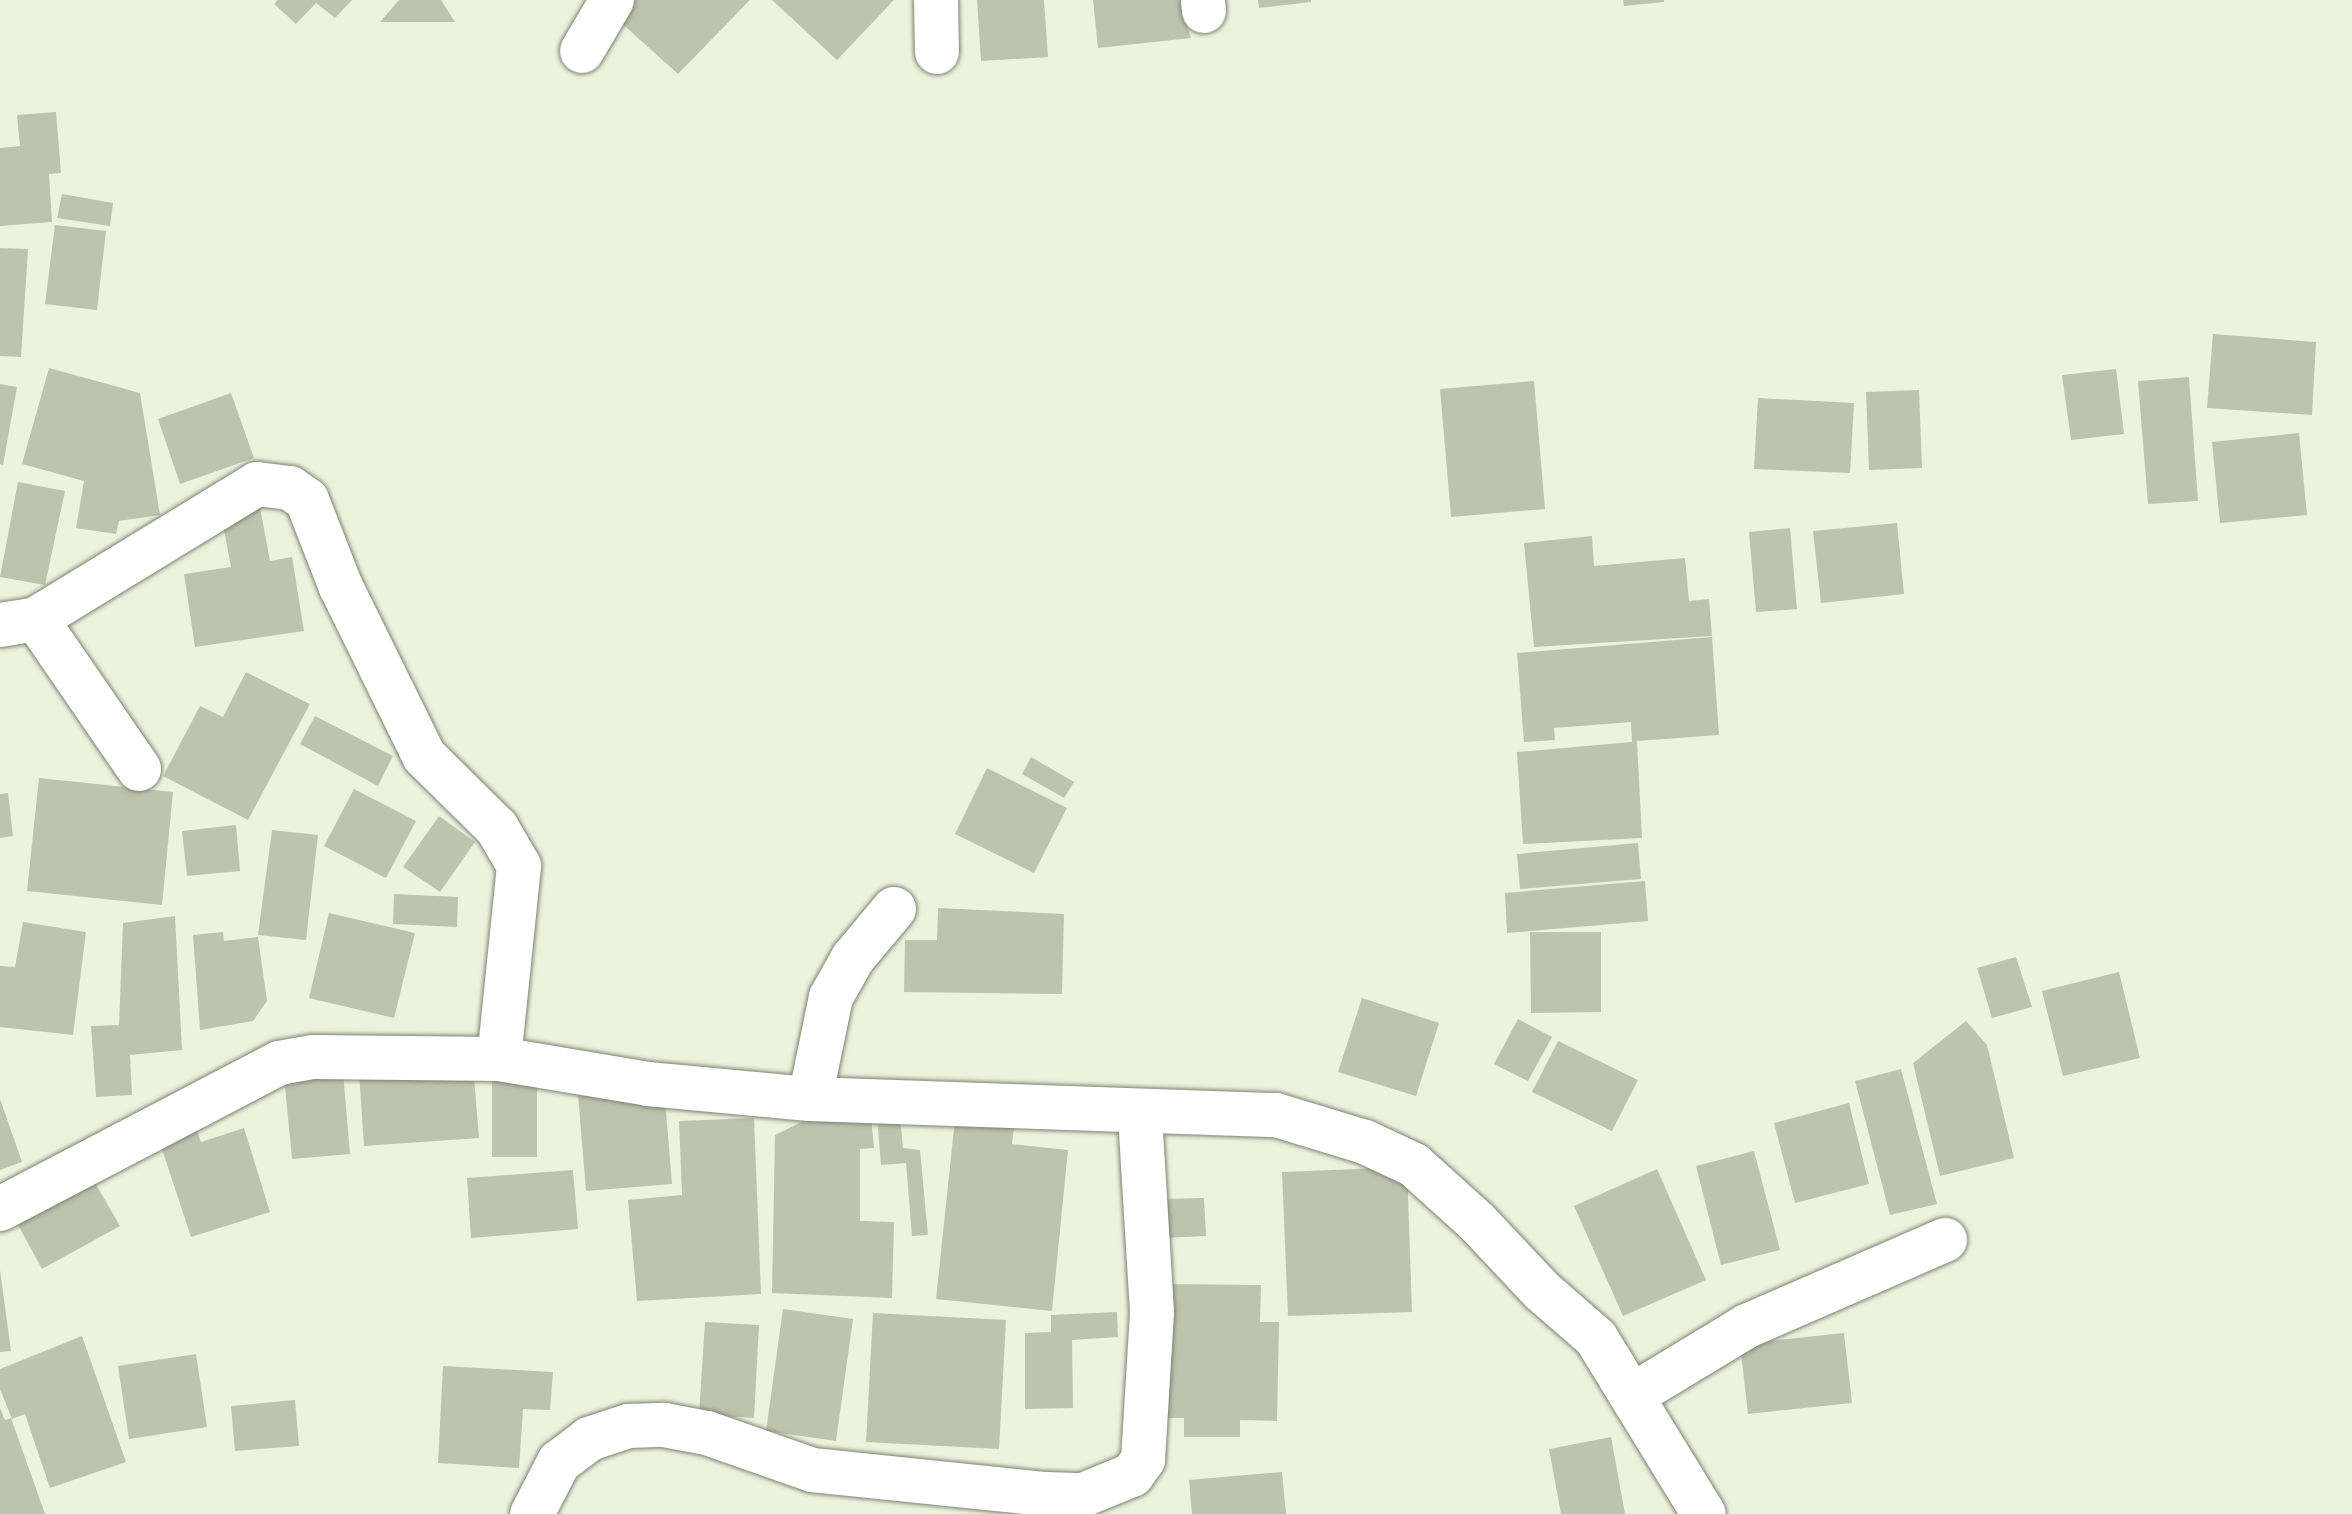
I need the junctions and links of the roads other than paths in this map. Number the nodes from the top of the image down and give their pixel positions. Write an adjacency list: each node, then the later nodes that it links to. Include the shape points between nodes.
1 (612, 0): 3 (street)
2 (936, 0): 4 (street)
3 (582, 51)
4 (937, 52)
5 (18, 622): 6 (street); 8 (street, via 257,484 290,488 307,500 341,587 424,756 497,828 519,866)
6 (139, 769)
7 (894, 909): 9 (street, via 853,958 831,997)
8 (499, 1059): 9 (street, via 648,1084); 11 (street, via 313,1057 279,1063)
9 (810, 1099): 10 (street)
10 (1140, 1114): 13 (street, via 1276,1115 1365,1142 1414,1165 1596,1338); 14 (street, via 1152,1312 1143,1460 1132,1475 1083,1495 1015,1491 812,1470 707,1433 664,1425 628,1426 589,1439 559,1462)
11 (0, 1209)
12 (1945, 1240): 13 (street, via 1747,1326)
13 (1633, 1395): 15 (street)
14 (532, 1514)
15 (1704, 1514)

